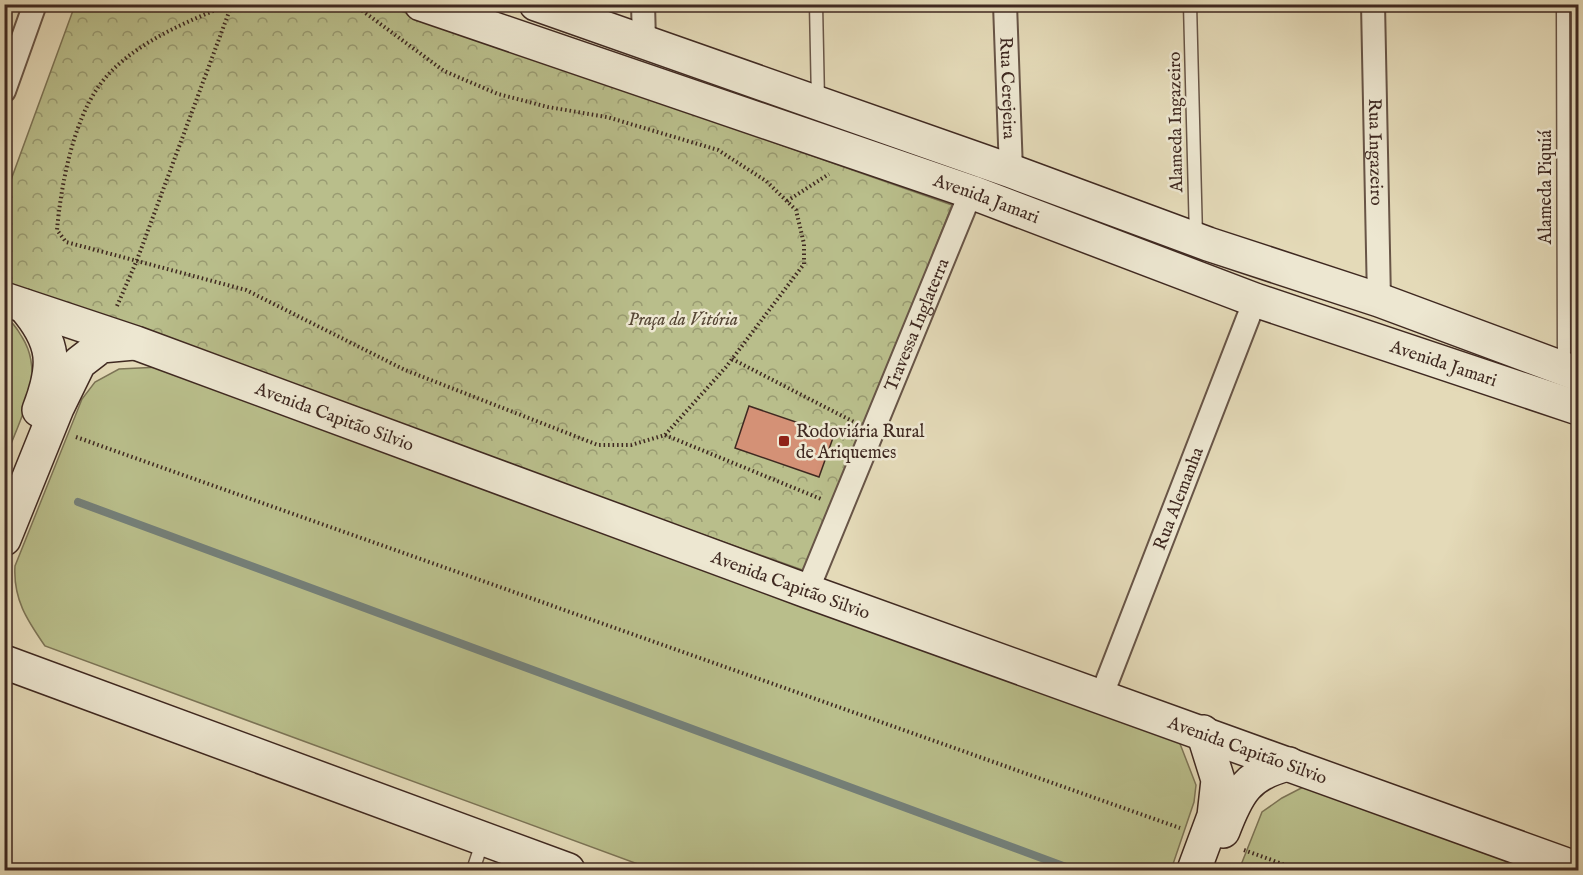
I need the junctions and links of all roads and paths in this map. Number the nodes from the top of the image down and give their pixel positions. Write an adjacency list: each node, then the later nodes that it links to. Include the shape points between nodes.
1 (35, 4): 14 (street)
2 (231, 4): 21 (path); 21 (path, via 181,24 132,54 99,86 75,135 60,196 57,230 66,242)
3 (349, 4): 19 (path, via 444,71 498,94 607,117 718,150 766,181)
4 (421, 4): 12 (main road, Avenida Jamari)
5 (536, 4): 13 (main road, Avenida Jamari)
6 (643, 4): 13 (street)
7 (816, 4): 15 (lane)
8 (1005, 4): 17 (street, Rua Cerejeira)
9 (1190, 4): 20 (lane, Alameda Ingazeiro)
10 (1373, 4): 24 (street, Rua Ingazeiro)
11 (1563, 4): 29 (lane, Alameda Piquiá)
12 (469, 13): 16 (main road, Avenida Jamari)
13 (644, 41): 15 (main road, Avenida Jamari)
14 (4, 91)
15 (818, 103): 17 (main road, Avenida Jamari)
16 (859, 154): 18 (main road, Avenida Jamari); 19 (path)
17 (1011, 171): 20 (main road, Avenida Jamari)
18 (971, 192): 22 (main road, Avenida Jamari); 31 (street, Travessa Inglaterra)
19 (787, 201): 28 (path, via 796,210 804,264)
20 (1202, 241): 22 (main road); 24 (main road, Avenida Jamari)
21 (137, 260): 26 (path); 32 (path, via 246,290 405,370 598,445 631,445)
22 (1193, 277): 23 (main road, Avenida Jamari)
23 (1255, 300): 29 (main road, Avenida Jamari); 39 (street, Rua Alemanha)
24 (1379, 300): 29 (main road, Avenida Jamari)
25 (14, 302): 26 (main road, Avenida Capitão Silvio); 33 (main road, via 45,333 52,367)
26 (105, 333): 27 (main road, Avenida Capitão Silvio)
27 (136, 343): 30 (main road, via 101,346 79,363); 36 (main road, Avenida Capitão Silvio)
28 (732, 359): 31 (path); 32 (path)
29 (1565, 386)
30 (49, 428): 35 (main road); 43 (path)
31 (872, 432): 34 (street, Travessa Inglaterra)
32 (665, 435): 34 (path)
33 (4, 498)
34 (841, 508): 36 (street, Travessa Inglaterra)
35 (4, 539)
36 (807, 591): 39 (main road, Avenida Capitão Silvio)
37 (4, 649): 38 (main road)
38 (17, 667): 42 (main road)
39 (1101, 697): 40 (main road, Avenida Capitão Silvio)
40 (1203, 732): 41 (main road, Avenida Capitão Silvio); 43 (main road, via 1218,780)
41 (1289, 764): 43 (main road, via 1269,770 1244,785); 44 (main road, Avenida Capitão Silvio)
42 (484, 839): 45 (lane); 46 (main road)
43 (1212, 849): 47 (main road); 48 (path)
44 (1578, 869)
45 (473, 870)
46 (568, 870)
47 (1194, 870)
48 (1299, 870)

